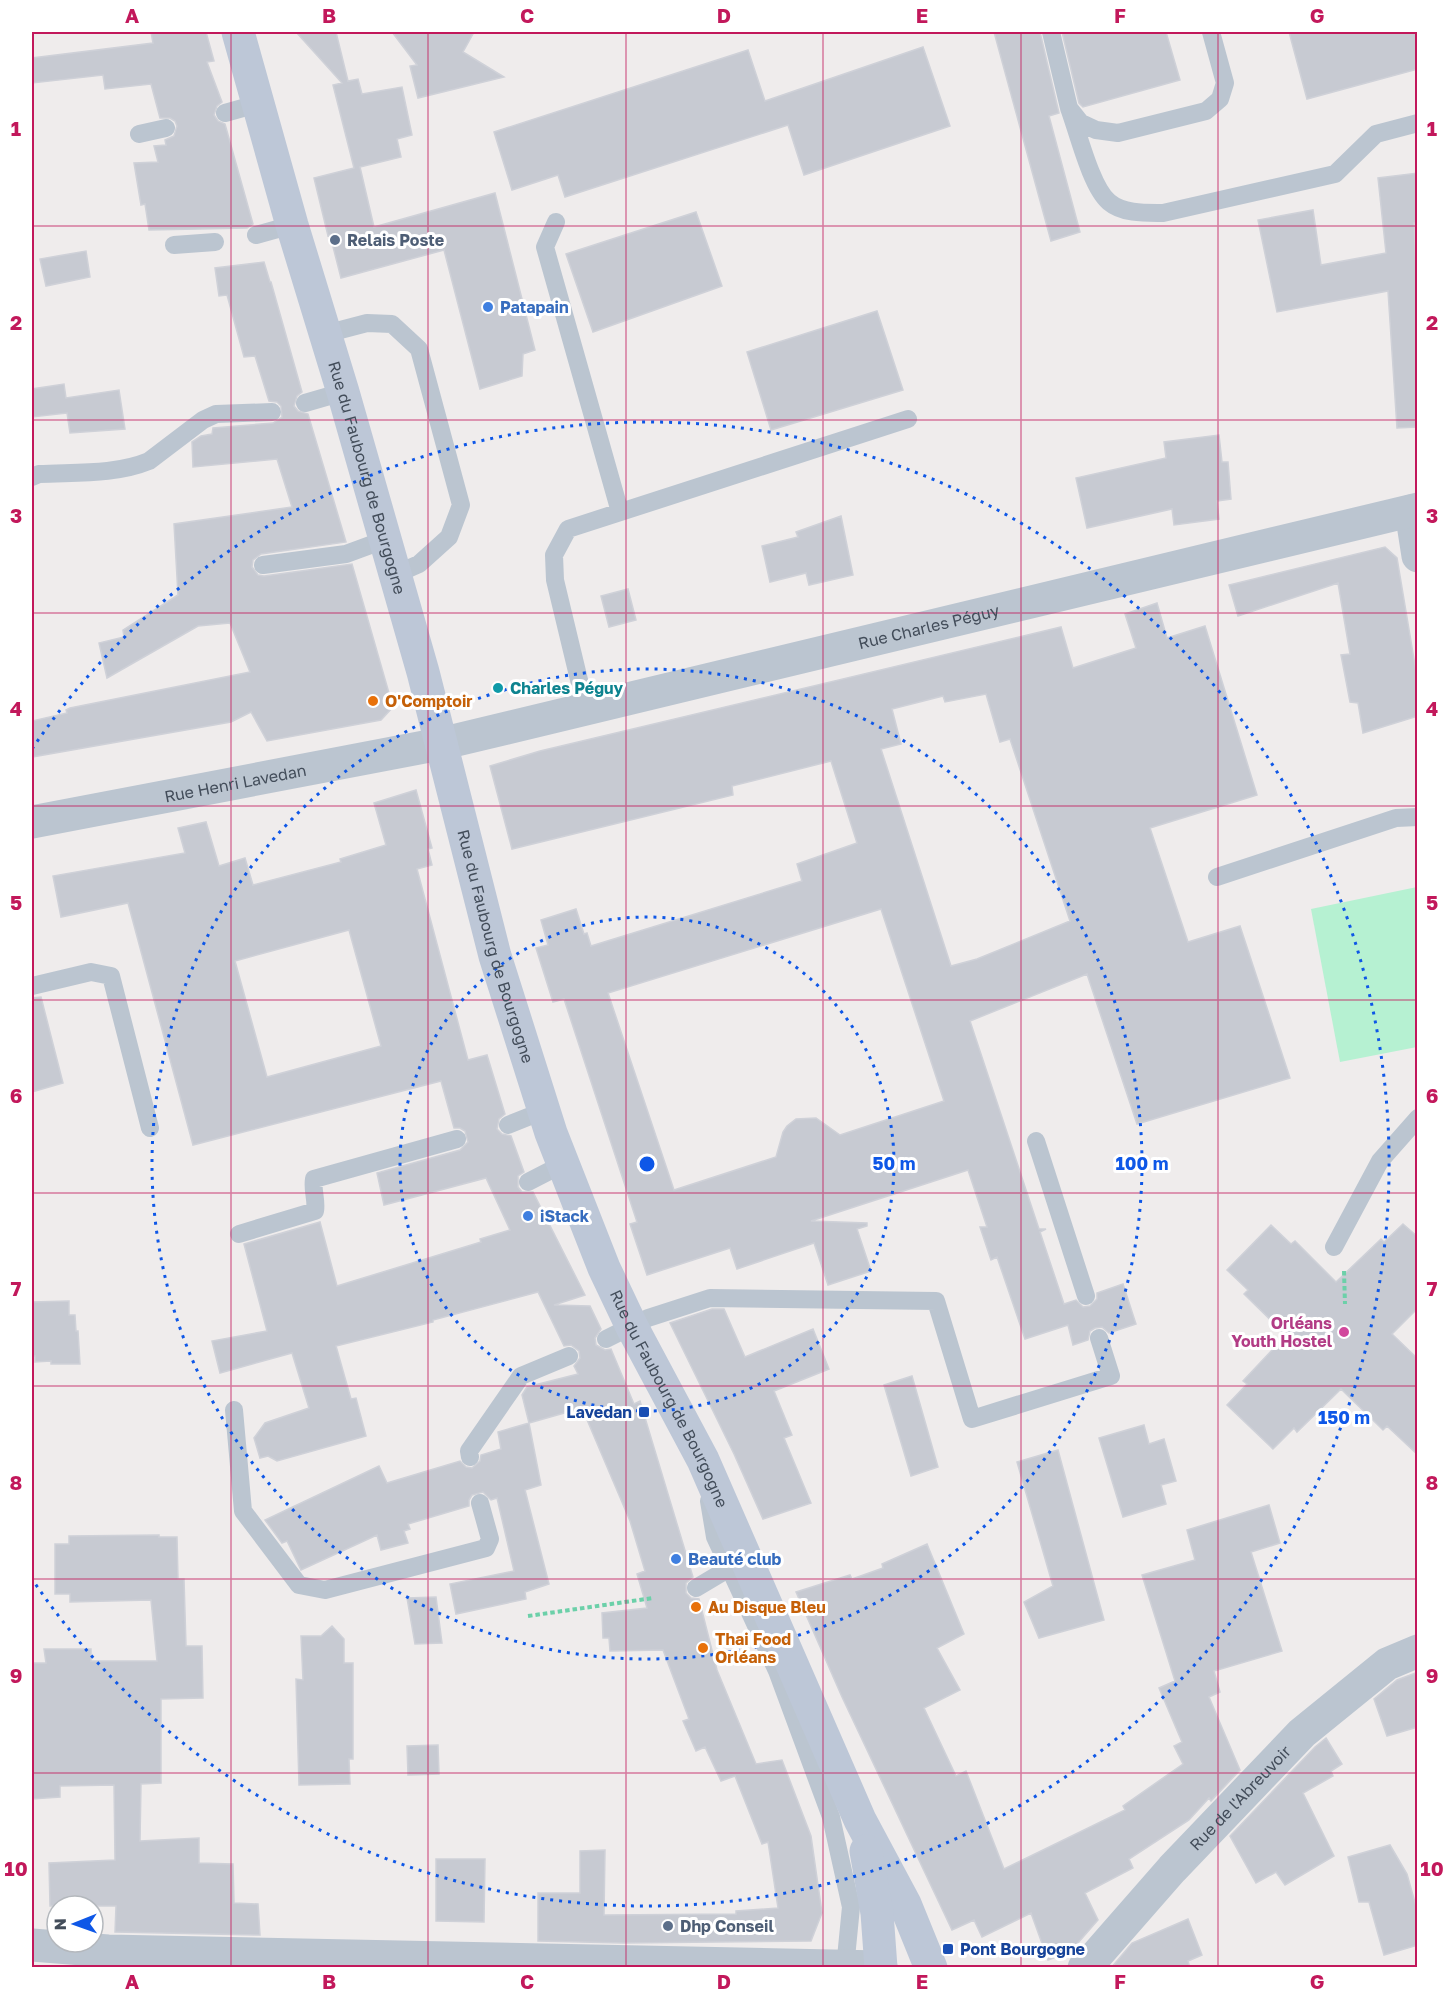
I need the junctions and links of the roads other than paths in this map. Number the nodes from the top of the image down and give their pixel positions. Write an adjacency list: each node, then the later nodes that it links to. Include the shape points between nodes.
1 (238, 32): 4 (main road, Rue du Faubourg de Bourgogne)
2 (1051, 32): 5 (lane)
3 (1211, 32): 5 (lane, via 1225,83 1220,99 1206,111 1118,133 1081,123)
4 (257, 104): 6 (lane); 11 (main road, Rue du Faubourg de Bourgogne)
5 (1070, 108): 7 (lane, via 1097,188 1110,203 1136,213 1163,213 1335,174 1376,134)
6 (225, 113)
7 (1418, 123)
8 (166, 128): 9 (lane)
9 (139, 134)
10 (556, 222): 22 (lane, via 544,247)
11 (292, 225): 12 (lane); 15 (main road, Rue du Faubourg de Bourgogne)
12 (256, 235)
13 (215, 242): 14 (lane)
14 (174, 245)
15 (326, 334): 16 (main road, Rue du Faubourg de Bourgogne); 26 (lane, via 367,323 392,324 419,349 461,505 450,537 419,564)
16 (343, 392): 17 (lane); 23 (main road, Rue du Faubourg de Bourgogne)
17 (305, 403)
18 (272, 412): 20 (lane, via 216,414 140,465)
19 (908, 419): 22 (lane)
20 (32, 477)
21 (1414, 510): 24 (street); 27 (street, Rue Charles Péguy)
22 (620, 512): 27 (lane, via 568,529 554,555 555,580)
23 (384, 540): 25 (lane, via 346,554); 26 (main road, Rue du Faubourg de Bourgogne)
24 (1418, 556)
25 (263, 565)
26 (394, 575): 28 (main road, Rue du Faubourg de Bourgogne)
27 (586, 709): 28 (street, Rue Charles Péguy)
28 (440, 744): 30 (street, Rue Henri Lavedan); 33 (main road, Rue du Faubourg de Bourgogne, via 495,956)
29 (1418, 817): 31 (lane, via 1396,818)
30 (32, 822)
31 (1216, 877)
32 (32, 986): 36 (lane, via 91,972 111,976)
33 (543, 1112): 35 (lane); 39 (main road, Rue du Faubourg de Bourgogne)
34 (1418, 1118): 42 (lane, via 1380,1161)
35 (508, 1125)
36 (150, 1128)
37 (457, 1139): 41 (lane, via 314,1179 315,1211)
38 (1036, 1141): 43 (lane)
39 (563, 1164): 40 (lane); 44 (main road, Rue du Faubourg de Bourgogne, via 604,1268)
40 (528, 1182)
41 (239, 1234)
42 (1334, 1247)
43 (1086, 1296)
44 (619, 1333): 45 (lane, via 648,1318 710,1298 936,1301 972,1419 1111,1376); 50 (main road, Rue du Faubourg de Bourgogne, via 703,1460)
45 (1099, 1338)
46 (569, 1356): 48 (lane, via 521,1376 469,1451)
47 (234, 1410): 49 (lane, via 243,1511 300,1585 326,1590 486,1548 489,1539)
48 (470, 1457)
49 (480, 1503)
50 (737, 1564): 51 (lane); 53 (main road, Rue du Faubourg de Bourgogne); 55 (lane, via 831,1817 851,1907)
51 (696, 1588)
52 (1418, 1651): 58 (street, Rue de l'Abreuvoir, via 1387,1664 1302,1733)
53 (860, 1820): 56 (main road, Rue du Faubourg de Bourgogne, via 877,1912); 57 (main road, Rue du Faubourg de Bourgogne, via 905,1904)
54 (32, 1945): 55 (street, via 108,1952)
55 (832, 1967): 56 (street)
56 (881, 1967)
57 (931, 1968)
58 (1084, 1968)

